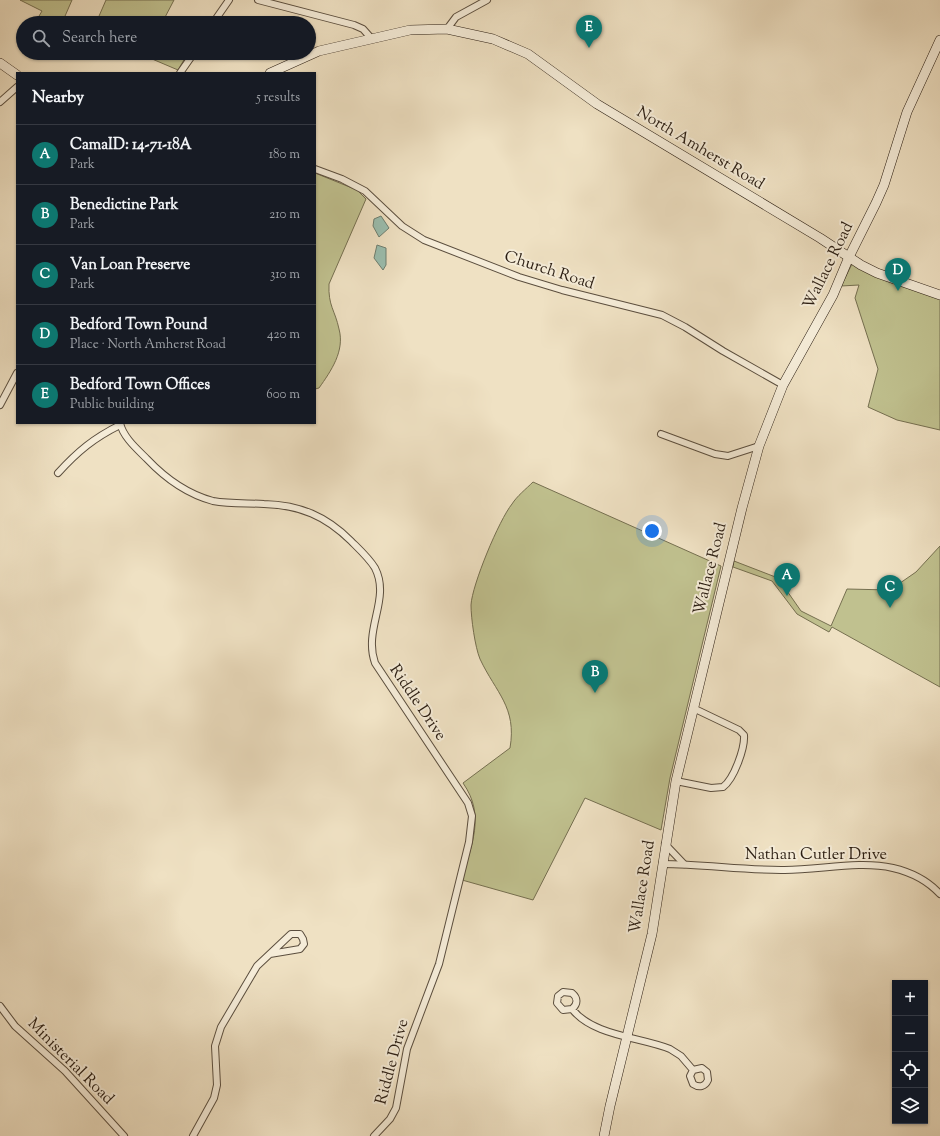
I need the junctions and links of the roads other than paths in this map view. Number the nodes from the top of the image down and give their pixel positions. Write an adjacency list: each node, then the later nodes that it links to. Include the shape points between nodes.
1 (229, 0): 4 (street)
2 (258, 0): 6 (street, via 350,24 363,29)
3 (487, 0): 5 (street, via 456,17)
4 (218, 16)
5 (447, 29): 6 (street, North Amherst Road, via 410,30); 18 (street, North Amherst Road, via 493,38 528,54 597,104)
6 (371, 38): 8 (street, North Amherst Road)
7 (940, 40): 18 (street, Wallace Road, via 907,112 881,191)
8 (316, 53)
9 (189, 60): 12 (street)
10 (297, 60): 13 (street, North Amherst Road)
11 (0, 63): 14 (street)
12 (181, 72)
13 (272, 72)
14 (16, 74)
15 (16, 89): 16 (street)
16 (0, 102)
17 (316, 169): 21 (street, Church Road, via 365,191 402,226 424,240 562,290 662,315)
18 (849, 257): 19 (street, North Amherst Road, via 877,273); 21 (street, Wallace Road, via 833,295)
19 (940, 295)
20 (16, 375): 22 (street)
21 (783, 384): 25 (street, Wallace Road)
22 (0, 405)
23 (120, 424): 26 (street, via 78,451); 40 (street, Riddle Drive, via 127,437 153,465 172,482 189,492 226,503 276,505 308,512 330,523 364,554 375,569 380,587 380,600 371,637 375,663 470,809 472,822 469,842 441,958 411,1036 396,1108 390,1119)
24 (661, 434): 25 (street, via 715,454 728,456)
25 (759, 446): 27 (street, Wallace Road)
26 (58, 473)
27 (693, 708): 28 (street, Wallace Road); 28 (street, via 739,730 745,741 732,778 723,787 711,788)
28 (676, 781): 29 (street, Wallace Road)
29 (665, 844): 30 (street, Wallace Road); 31 (street)
30 (662, 864): 31 (street, Nathan Cutler Drive); 36 (street, Wallace Road, via 652,934)
31 (684, 864): 32 (street, Nathan Cutler Drive, via 779,870 887,867 917,877)
32 (940, 894)
33 (270, 954): 33 (street, via 291,934 297,933 304,938 304,944 298,950); 39 (street, via 254,971 218,1033 215,1052 216,1092 212,1104)
34 (0, 1006): 38 (street, Ministerial Road, via 15,1026 65,1071)
35 (572, 1009): 36 (street, via 591,1025)
36 (626, 1036): 37 (street, via 670,1048); 42 (street, Wallace Road)
37 (693, 1070)
38 (124, 1136)
39 (192, 1136)
40 (374, 1136)
41 (601, 1136): 42 (street)
42 (604, 1136)

